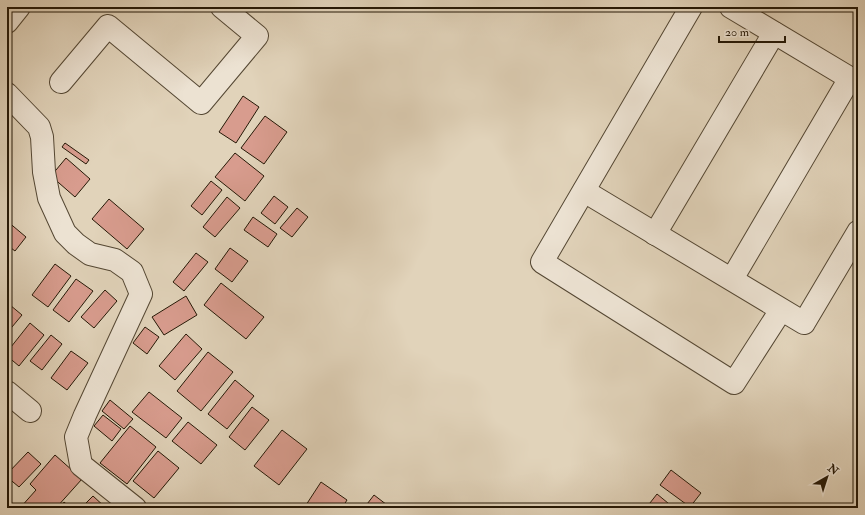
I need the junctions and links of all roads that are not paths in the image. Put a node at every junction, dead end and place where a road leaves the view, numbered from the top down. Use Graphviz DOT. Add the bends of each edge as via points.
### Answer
graph roads {
  1 [pos="19,7"];
  2 [pos="691,7"];
  3 [pos="731,7"];
  4 [pos="231,10"];
  5 [pos="7,22"];
  6 [pos="774,33"];
  7 [pos="854,81"];
  8 [pos="61,82"];
  9 [pos="7,94"];
  10 [pos="584,191"];
  11 [pos="858,232"];
  12 [pos="655,234"];
  13 [pos="732,279"];
  14 [pos="780,310"];
  15 [pos="7,392"];
  16 [pos="30,411"];
  17 [pos="135,508"];
  1 -- 5 [label="street"];
  2 -- 10 [label="street"];
  3 -- 6 [label="street"];
  4 -- 8 [label="street" via="257,36 201,103 108,26"];
  6 -- 7 [label="street"];
  6 -- 12 [label="street"];
  7 -- 13 [label="street"];
  9 -- 17 [label="street" via="39,126 49,198 65,232 90,254 115,260 132,272 141,294 76,437 80,465"];
  10 -- 12 [label="street"];
  10 -- 14 [label="street" via="542,262 734,383"];
  11 -- 14 [label="street" via="804,323"];
  12 -- 13 [label="street"];
  13 -- 14 [label="street"];
  15 -- 16 [label="street"];
}
